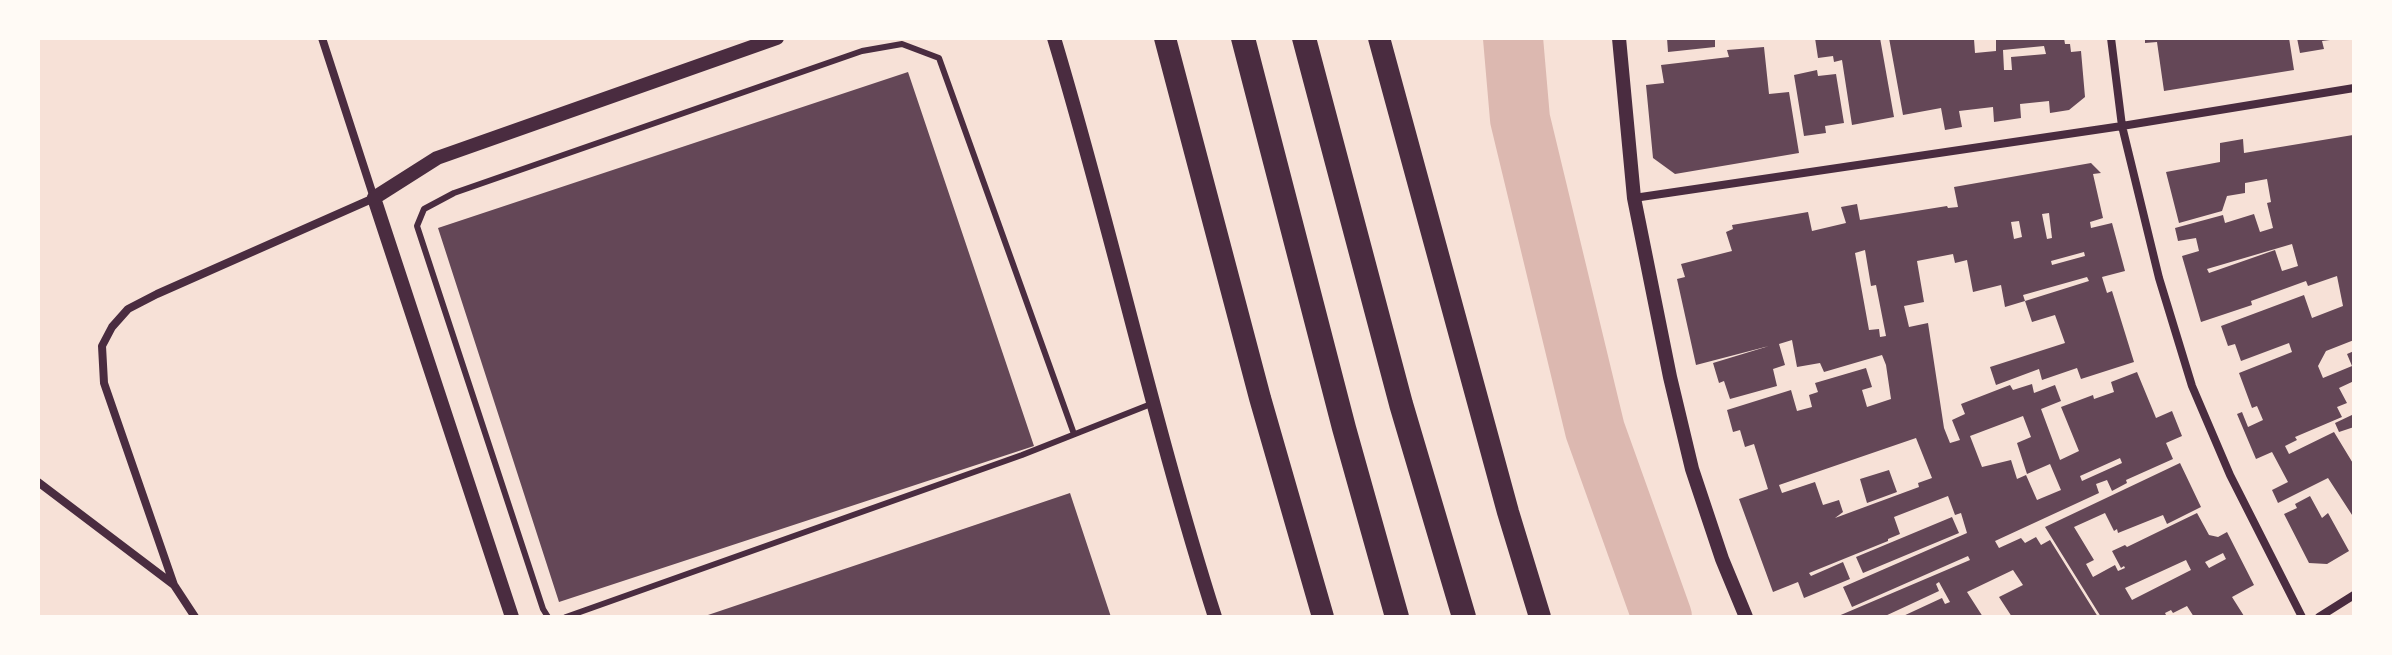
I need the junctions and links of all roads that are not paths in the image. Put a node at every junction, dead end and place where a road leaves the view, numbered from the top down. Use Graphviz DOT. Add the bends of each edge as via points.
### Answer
graph roads {
  1 [pos="322,38"];
  2 [pos="777,38"];
  3 [pos="1054,38"];
  4 [pos="1165,38"];
  5 [pos="1243,38"];
  6 [pos="1304,38"];
  7 [pos="1379,38"];
  8 [pos="1619,38"];
  9 [pos="2111,38"];
  10 [pos="2354,88"];
  11 [pos="2122,126"];
  12 [pos="374,198"];
  13 [pos="1634,198"];
  14 [pos="1151,404"];
  15 [pos="1074,434"];
  16 [pos="38,482"];
  17 [pos="174,585"];
  18 [pos="2354,595"];
  19 [pos="195,617"];
  20 [pos="512,617"];
  21 [pos="548,617"];
  22 [pos="566,617"];
  23 [pos="1215,617"];
  24 [pos="1323,617"];
  25 [pos="1397,617"];
  26 [pos="1464,617"];
  27 [pos="1540,617"];
  28 [pos="1746,617"];
  29 [pos="2302,617"];
  30 [pos="2319,617"];
  1 -- 12 [label="street"];
  2 -- 12 [label="street" via="437,158"];
  3 -- 14 [label="street"];
  4 -- 24 [label="highway"];
  5 -- 25 [label="highway"];
  6 -- 26 [label="highway"];
  7 -- 27 [label="highway"];
  8 -- 13 [label="street"];
  9 -- 11 [label="street"];
  10 -- 11 [label="street"];
  11 -- 13 [label="street"];
  11 -- 29 [label="street" via="2192,386"];
  12 -- 17 [label="street" via="128,309 102,346 104,383"];
  12 -- 20 [label="street"];
  13 -- 28 [label="street" via="1692,469"];
  14 -- 15 [label="lane"];
  14 -- 23 [label="street"];
  15 -- 21 [label="lane" via="939,58 902,44 818,66 454,193 424,209 417,226"];
  15 -- 22 [label="lane"];
  16 -- 17 [label="street"];
  17 -- 19 [label="street"];
  18 -- 30 [label="street"];
}
